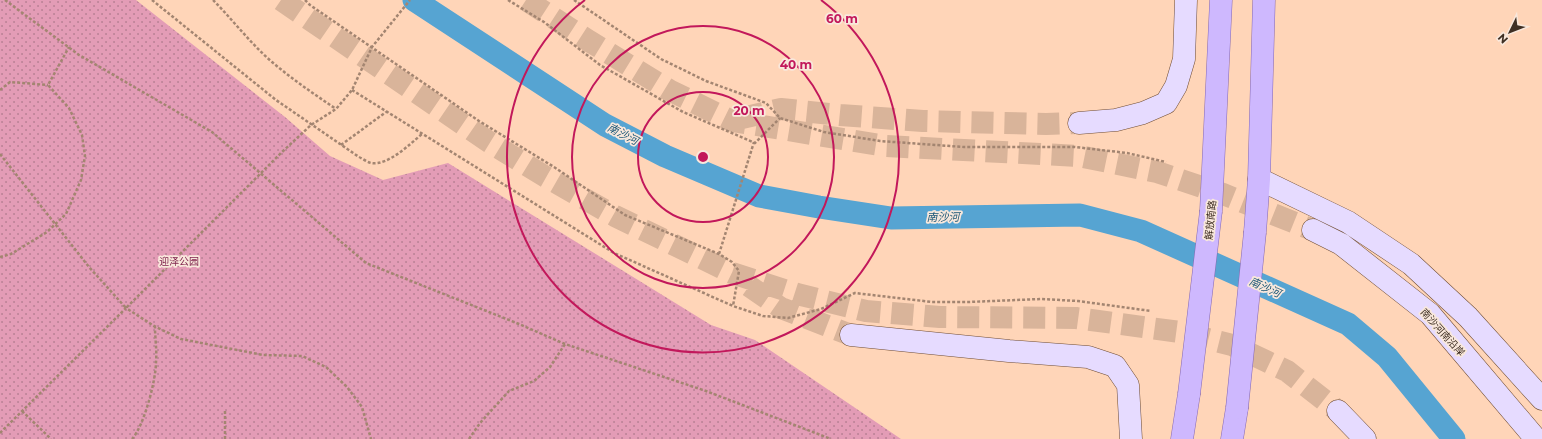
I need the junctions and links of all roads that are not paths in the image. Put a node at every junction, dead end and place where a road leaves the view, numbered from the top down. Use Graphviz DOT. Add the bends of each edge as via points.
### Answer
graph roads {
  1 [pos="1186,0"];
  2 [pos="1221,0"];
  3 [pos="1264,0"];
  4 [pos="1079,123"];
  5 [pos="1259,180"];
  6 [pos="1313,230"];
  7 [pos="850,335"];
  8 [pos="1542,399"];
  9 [pos="1338,411"];
  10 [pos="1131,439"];
  11 [pos="1182,439"];
  12 [pos="1232,439"];
  13 [pos="1365,439"];
  14 [pos="1536,439"];
  1 -- 4 [label="street" via="1184,59 1176,86 1166,103 1143,113 1116,120"];
  2 -- 11 [label="main road, 解放南路, bridge" via="1211,211"];
  3 -- 5 [label="main road"];
  5 -- 8 [label="street" via="1348,222 1411,264 1468,318"];
  5 -- 12 [label="main road, bridge"];
  6 -- 14 [label="street, 南沙河南沿岸" via="1341,244 1430,314"];
  7 -- 10 [label="street" via="1088,357 1115,366 1128,385"];
  9 -- 13 [label="street"];
}
